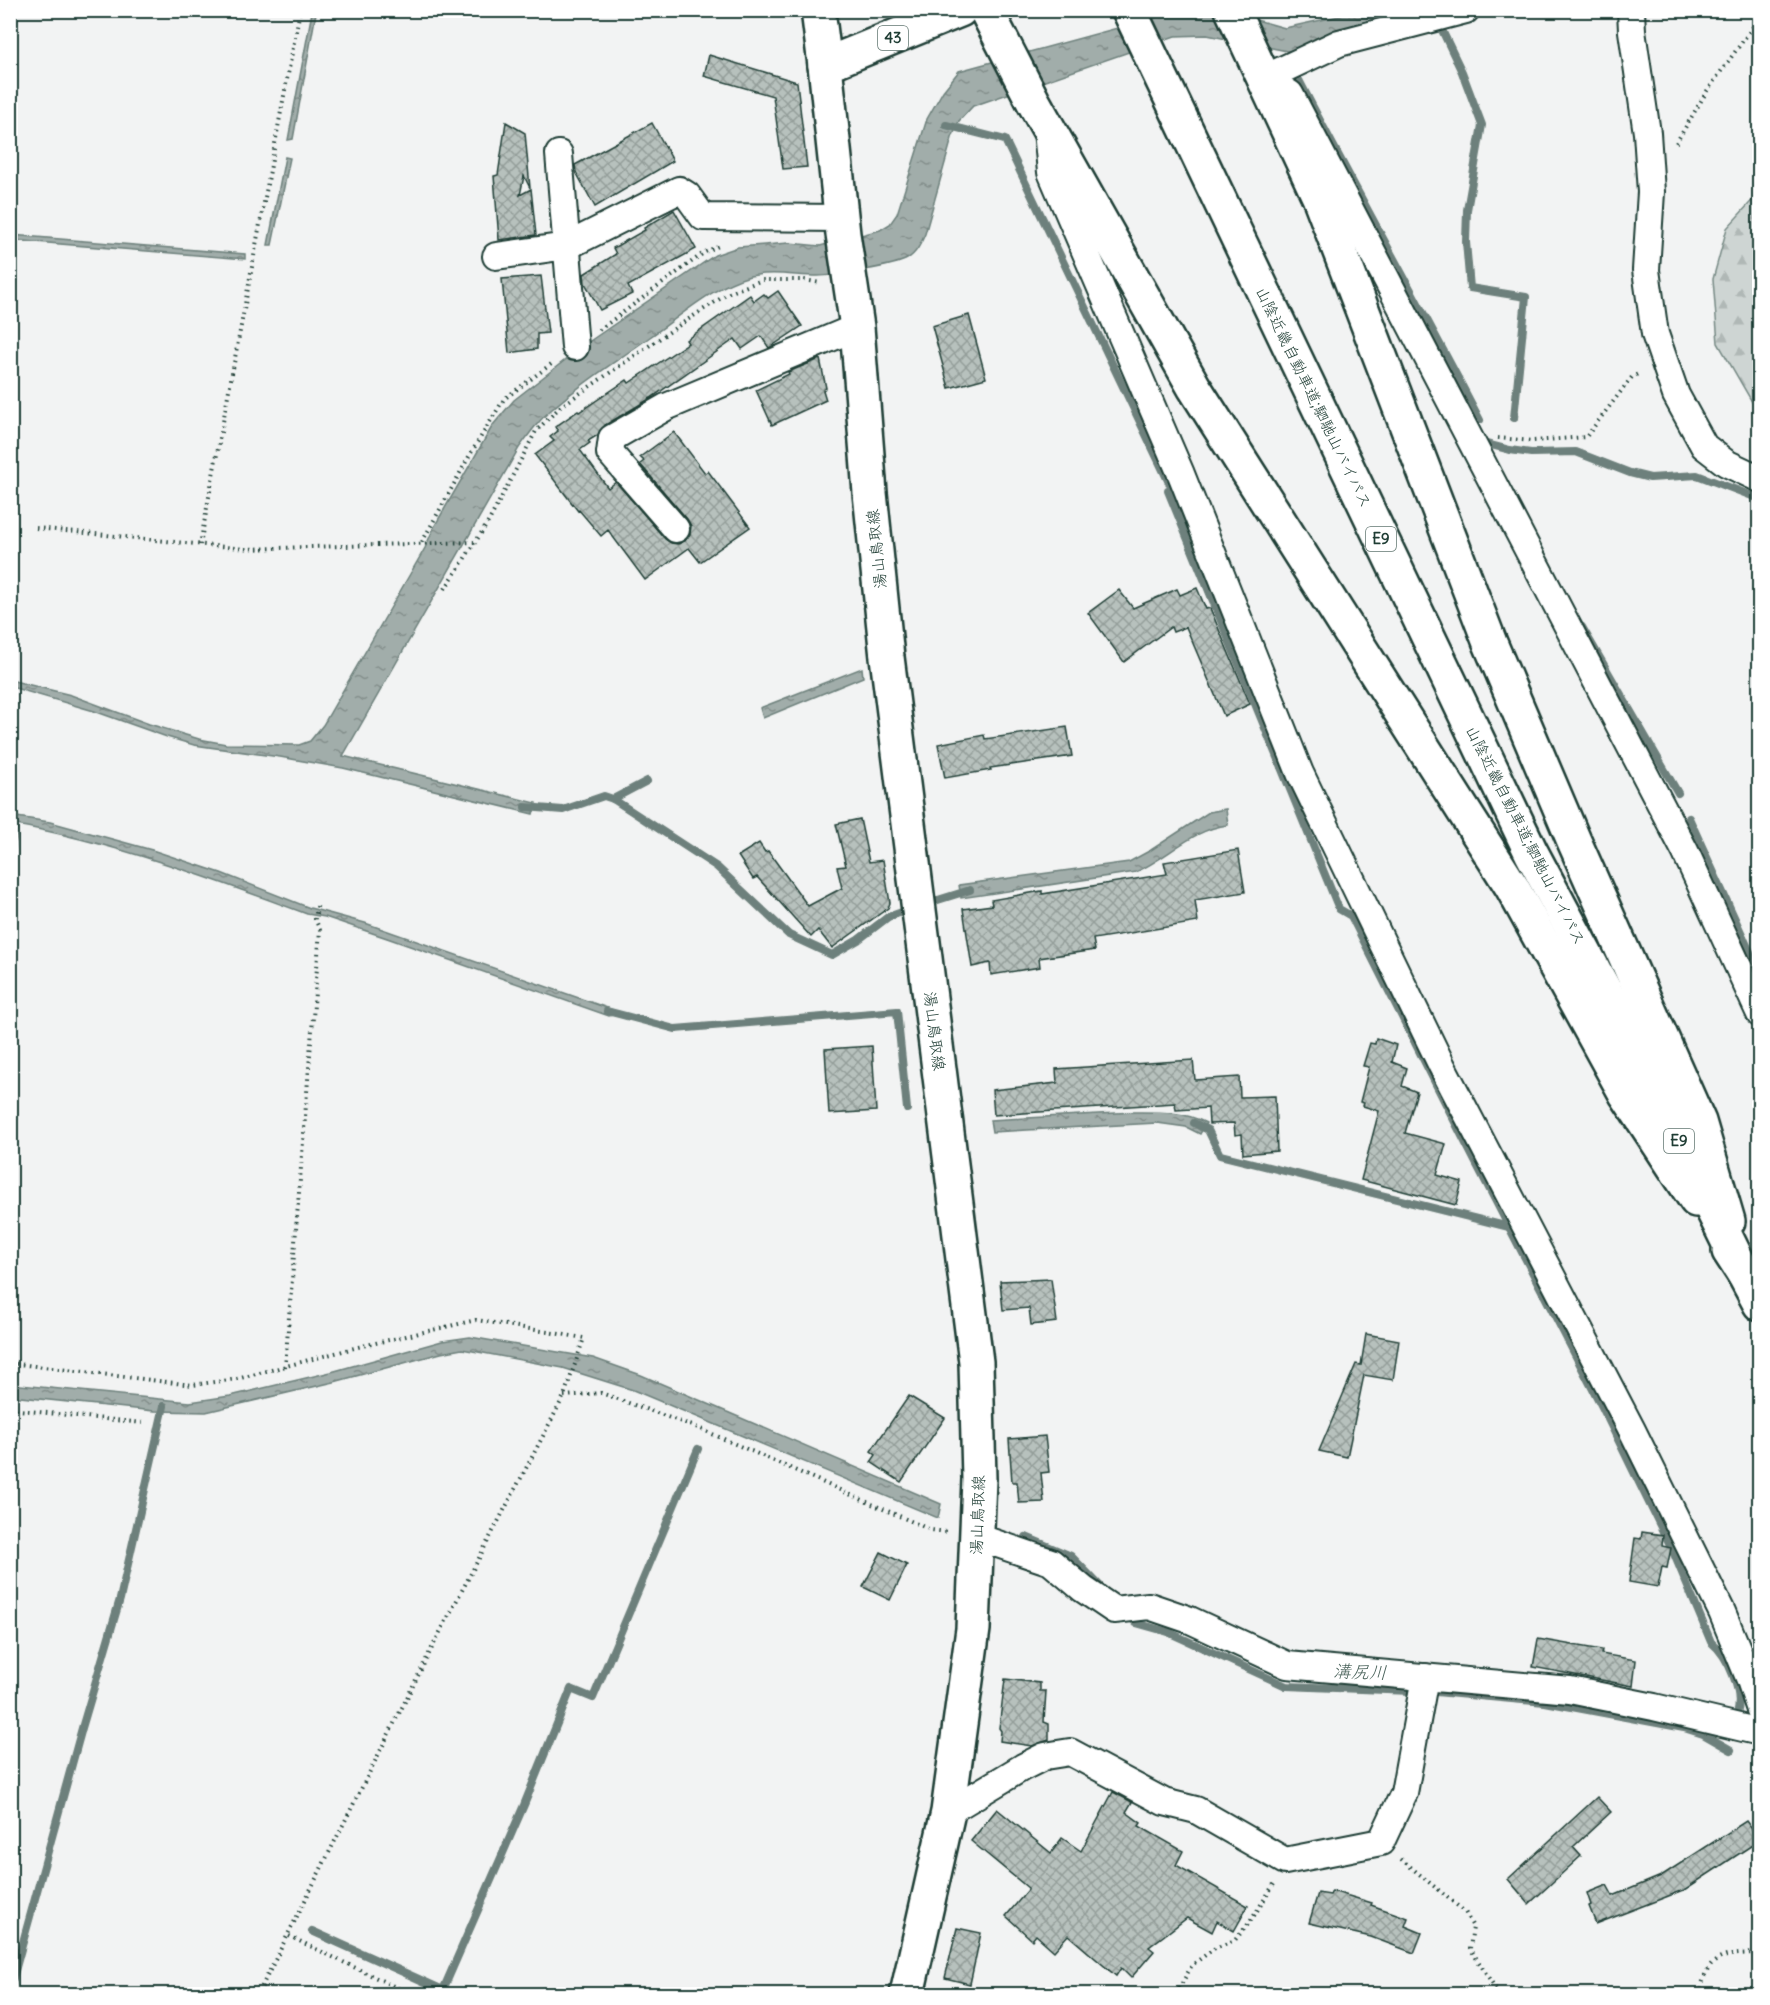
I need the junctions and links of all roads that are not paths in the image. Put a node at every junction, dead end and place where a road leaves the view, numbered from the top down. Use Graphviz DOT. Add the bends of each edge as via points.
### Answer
graph roads {
  1 [pos="818,10"];
  2 [pos="960,10"];
  3 [pos="986,10"];
  4 [pos="1129,10"];
  5 [pos="1152,10"];
  6 [pos="1232,10"];
  7 [pos="1466,10"];
  8 [pos="1631,10"];
  9 [pos="1166,64"];
  10 [pos="1258,64"];
  11 [pos="825,65"];
  12 [pos="1040,114"];
  13 [pos="559,154"];
  14 [pos="842,218"];
  15 [pos="567,246"];
  16 [pos="496,256"];
  17 [pos="857,327"];
  18 [pos="575,347"];
  19 [pos="1760,479"];
  20 [pos="676,529"];
  21 [pos="1760,1014"];
  22 [pos="1744,1274"];
  23 [pos="1760,1304"];
  24 [pos="977,1537"];
  25 [pos="1425,1677"];
  26 [pos="1760,1710"];
  27 [pos="1760,1732"];
  28 [pos="948,1812"];
  29 [pos="907,1995"];
  1 -- 11 [label="main road, 湯山鳥取線"];
  2 -- 11 [label="main road, 43"];
  3 -- 12 [label="main road"];
  4 -- 9 [label="main road, 山陰近畿自動車道;駟馳山バイパス / E9"];
  5 -- 9 [label="main road, 山陰近畿自動車道;駟馳山バイパス / E9"];
  6 -- 10 [label="main road"];
  7 -- 10 [label="street"];
  8 -- 19 [label="street" via="1647,133 1651,192 1646,270 1656,334 1676,395 1704,446 1726,463"];
  9 -- 22 [label="main road, 山陰近畿自動車道;駟馳山バイパス / E9" via="1531,852 1614,1008"];
  10 -- 21 [label="street" via="1290,94 1685,851"];
  10 -- 22 [label="main road" via="1319,197 1490,643 1699,1122"];
  11 -- 14 [label="main road, 湯山鳥取線"];
  12 -- 22 [label="main road" via="1194,387 1512,887 1626,1094"];
  12 -- 26 [label="street" via="1051,172 1181,474 1300,773 1442,1066 1722,1612"];
  13 -- 15 [label="street"];
  14 -- 15 [label="street" via="703,217 687,195 678,190"];
  14 -- 17 [label="main road, 湯山鳥取線"];
  15 -- 16 [label="street"];
  15 -- 18 [label="street"];
  17 -- 20 [label="street" via="666,407 612,438 610,453"];
  17 -- 24 [label="main road, 湯山鳥取線" via="887,657 976,1362"];
  22 -- 23 [label="main road"];
  24 -- 25 [label="street" via="1051,1562 1114,1610 1149,1606 1190,1620 1287,1665"];
  24 -- 28 [label="main road, 湯山鳥取線" via="973,1629"];
  25 -- 27 [label="street" via="1570,1690"];
  25 -- 28 [label="street" via="1404,1793 1381,1842 1285,1861 1196,1809 1164,1802 1070,1752 1030,1763"];
  28 -- 29 [label="main road, 湯山鳥取線"];
}
